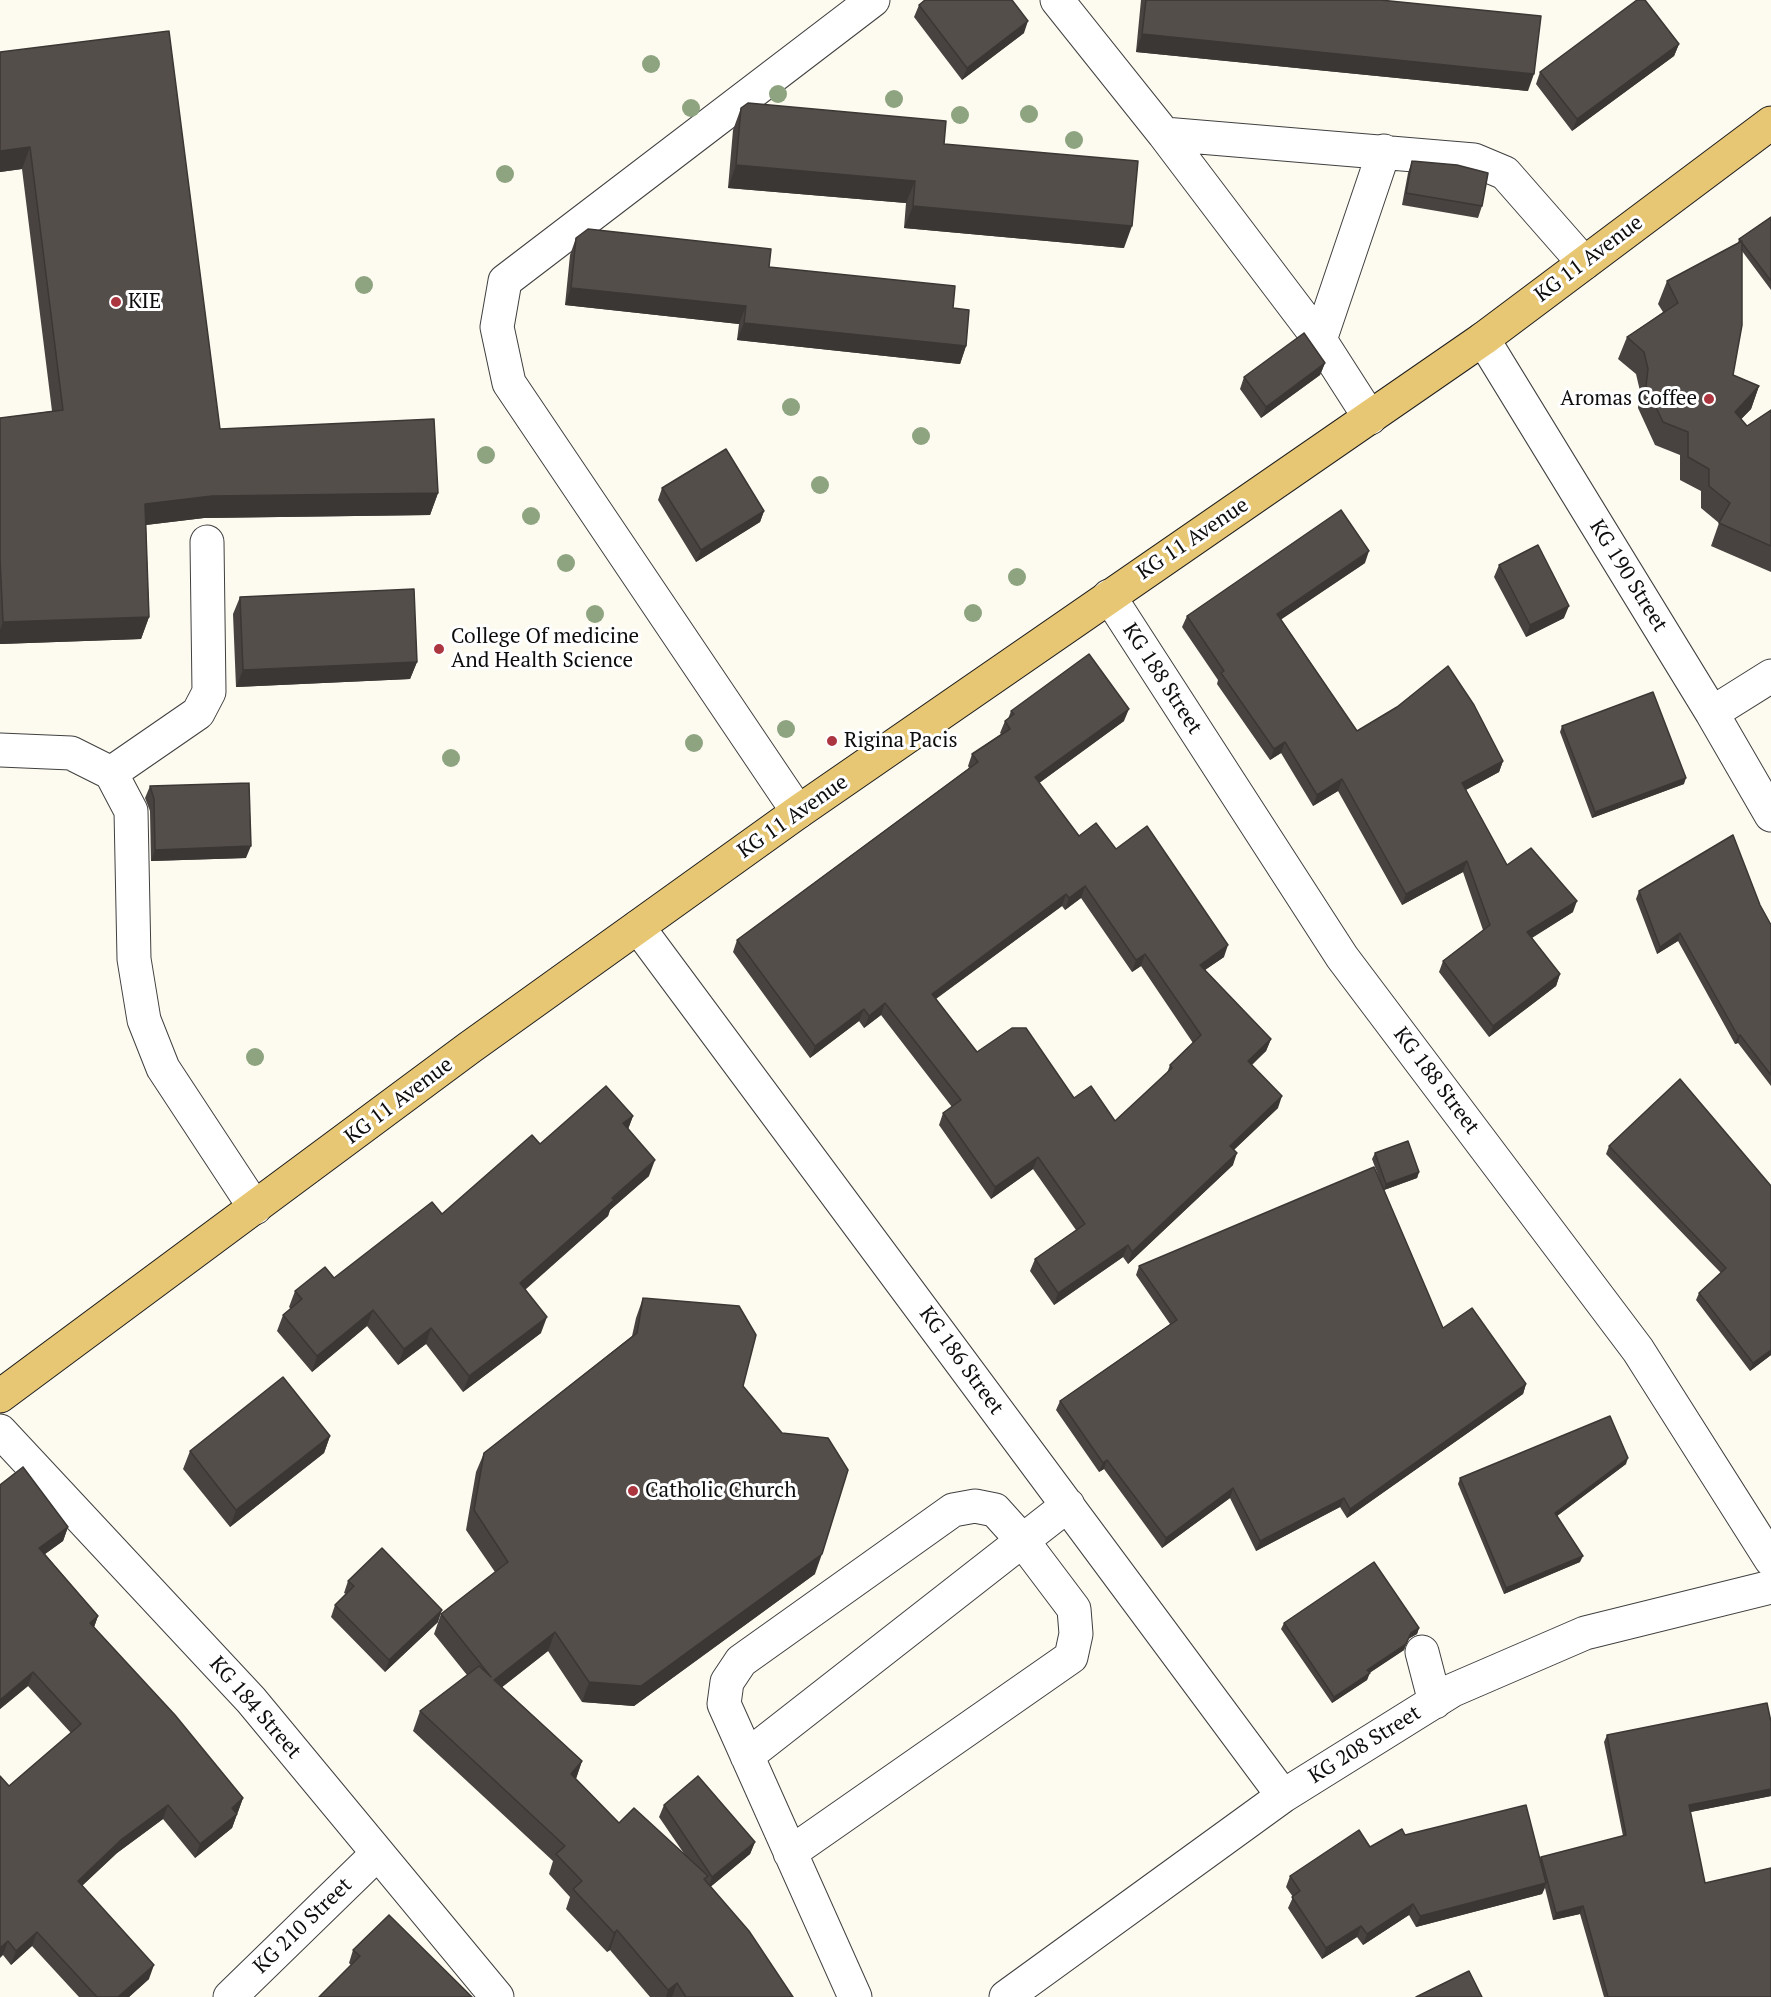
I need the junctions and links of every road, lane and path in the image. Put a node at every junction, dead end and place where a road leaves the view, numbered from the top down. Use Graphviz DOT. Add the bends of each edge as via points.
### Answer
graph roads {
  1 [pos="873,0"];
  2 [pos="1057,0"];
  3 [pos="1771,123"];
  4 [pos="1164,134"];
  5 [pos="1384,151"];
  6 [pos="1584,263"];
  7 [pos="1483,339"];
  8 [pos="1320,340"];
  9 [pos="1370,418"];
  10 [pos="207,542"];
  11 [pos="1109,596"];
  12 [pos="1771,676"];
  13 [pos="1712,713"];
  14 [pos="0,750"];
  15 [pos="111,773"];
  16 [pos="798,812"];
  17 [pos="1771,815"];
  18 [pos="638,927"];
  19 [pos="255,1208"];
  20 [pos="0,1396"];
  21 [pos="0,1431"];
  22 [pos="1068,1505"];
  23 [pos="1022,1540"];
  24 [pos="1771,1560"];
  25 [pos="1771,1587"];
  26 [pos="1422,1652"];
  27 [pos="1435,1702"];
  28 [pos="747,1756"];
  29 [pos="1283,1796"];
  30 [pos="790,1853"];
  31 [pos="377,1854"];
  32 [pos="230,1997"];
  33 [pos="497,1997"];
  34 [pos="855,1997"];
  35 [pos="1006,1997"];
  1 -- 16 [label="street" via="505,281 497,327 509,383"];
  2 -- 4 [label="street"];
  3 -- 6 [label="main road, KG 11 Avenue"];
  4 -- 5 [label="street"];
  4 -- 8 [label="street"];
  5 -- 6 [label="street" via="1474,160 1505,173"];
  5 -- 8 [label="street"];
  6 -- 7 [label="main road, KG 11 Avenue"];
  7 -- 9 [label="main road, KG 11 Avenue"];
  7 -- 13 [label="street, KG 190 Street"];
  8 -- 9 [label="street"];
  9 -- 11 [label="main road, KG 11 Avenue"];
  10 -- 15 [label="street" via="209,692 198,713"];
  11 -- 16 [label="main road, KG 11 Avenue"];
  11 -- 24 [label="street, KG 188 Street" via="1342,957 1638,1350"];
  12 -- 13 [label="street"];
  13 -- 17 [label="street, KG 190 Street"];
  14 -- 15 [label="street" via="71,753"];
  15 -- 19 [label="street" via="131,811 134,958 144,1020 163,1068"];
  16 -- 18 [label="main road, KG 11 Avenue"];
  18 -- 19 [label="main road, KG 11 Avenue"];
  18 -- 22 [label="street, KG 186 Street"];
  19 -- 20 [label="main road, KG 11 Avenue"];
  21 -- 31 [label="street, KG 184 Street" via="251,1700"];
  22 -- 23 [label="street"];
  22 -- 29 [label="street, KG 186 Street"];
  23 -- 28 [label="street"];
  23 -- 28 [label="street" via="995,1510 975,1506 953,1510 741,1661 727,1682 724,1704"];
  23 -- 30 [label="street" via="1074,1609 1076,1634 1071,1657"];
  25 -- 27 [label="street, KG 208 Street" via="1585,1633"];
  26 -- 27 [label="street"];
  27 -- 29 [label="street, KG 208 Street"];
  28 -- 30 [label="street"];
  29 -- 35 [label="street, KG 208 Street"];
  30 -- 34 [label="street"];
  31 -- 32 [label="street, KG 210 Street"];
  31 -- 33 [label="street, KG 184 Street"];
}
